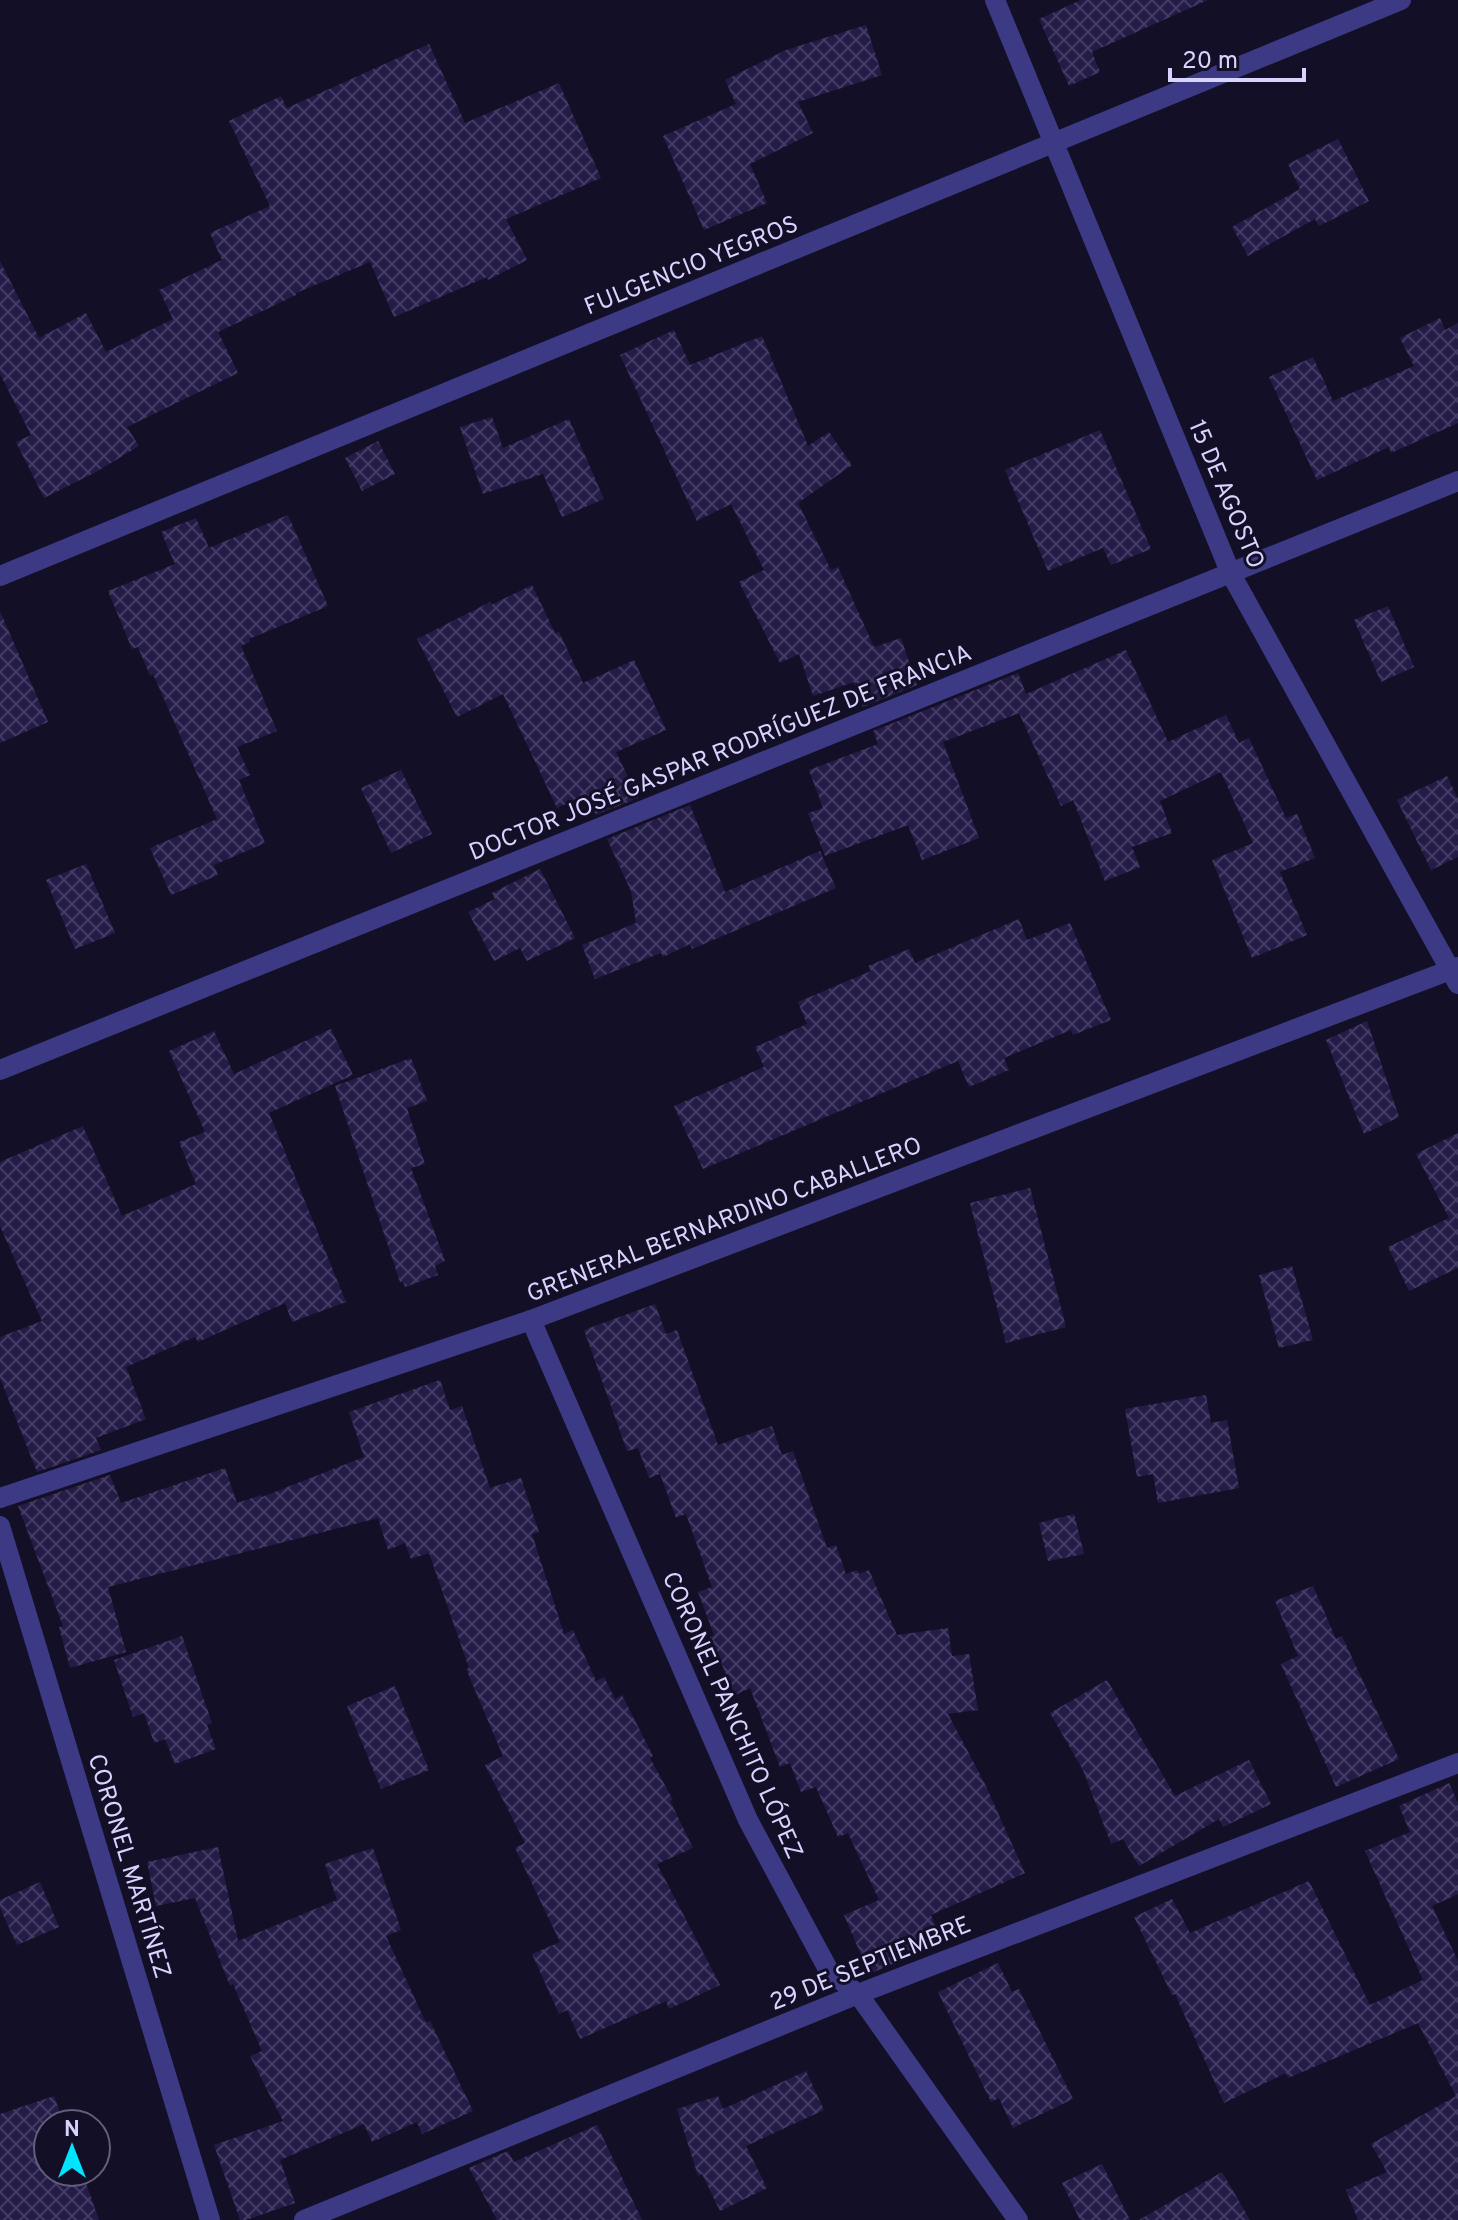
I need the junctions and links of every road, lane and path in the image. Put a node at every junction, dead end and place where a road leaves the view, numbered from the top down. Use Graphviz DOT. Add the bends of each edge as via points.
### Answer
graph roads {
  1 [pos="995,0"];
  2 [pos="1401,0"];
  3 [pos="1055,143"];
  4 [pos="1458,481"];
  5 [pos="1231,574"];
  6 [pos="0,576"];
  7 [pos="1455,974"];
  8 [pos="0,1070"];
  9 [pos="531,1320"];
  10 [pos="0,1498"];
  11 [pos="0,1526"];
  12 [pos="1458,1763"];
  13 [pos="858,1994"];
  14 [pos="210,2220"];
  15 [pos="304,2220"];
  16 [pos="1018,2220"];
  1 -- 3 [label="street, 15 DE AGOSTO"];
  2 -- 3 [label="street, FULGENCIO YEGROS"];
  3 -- 5 [label="street, 15 DE AGOSTO"];
  3 -- 6 [label="street, FULGENCIO YEGROS"];
  4 -- 5 [label="street, DOCTOR JOSÉ GASPAR RODRÍGUEZ DE FRANCIA"];
  5 -- 7 [label="street, 15 DE AGOSTO"];
  5 -- 8 [label="street, DOCTOR JOSÉ GASPAR RODRÍGUEZ DE FRANCIA"];
  7 -- 9 [label="street, GRENERAL BERNARDINO CABALLERO"];
  9 -- 10 [label="street, GRENERAL BERNARDINO CABALLERO"];
  9 -- 13 [label="street, CORONEL PANCHITO LÓPEZ" via="748,1820 829,1971"];
  11 -- 14 [label="street, CORONEL MARTÍNEZ"];
  12 -- 13 [label="street, 29 DE SEPTIEMBRE"];
  13 -- 15 [label="street, 29 DE SEPTIEMBRE"];
  13 -- 16 [label="street, CORONEL PANCHITO LÓPEZ"];
}
